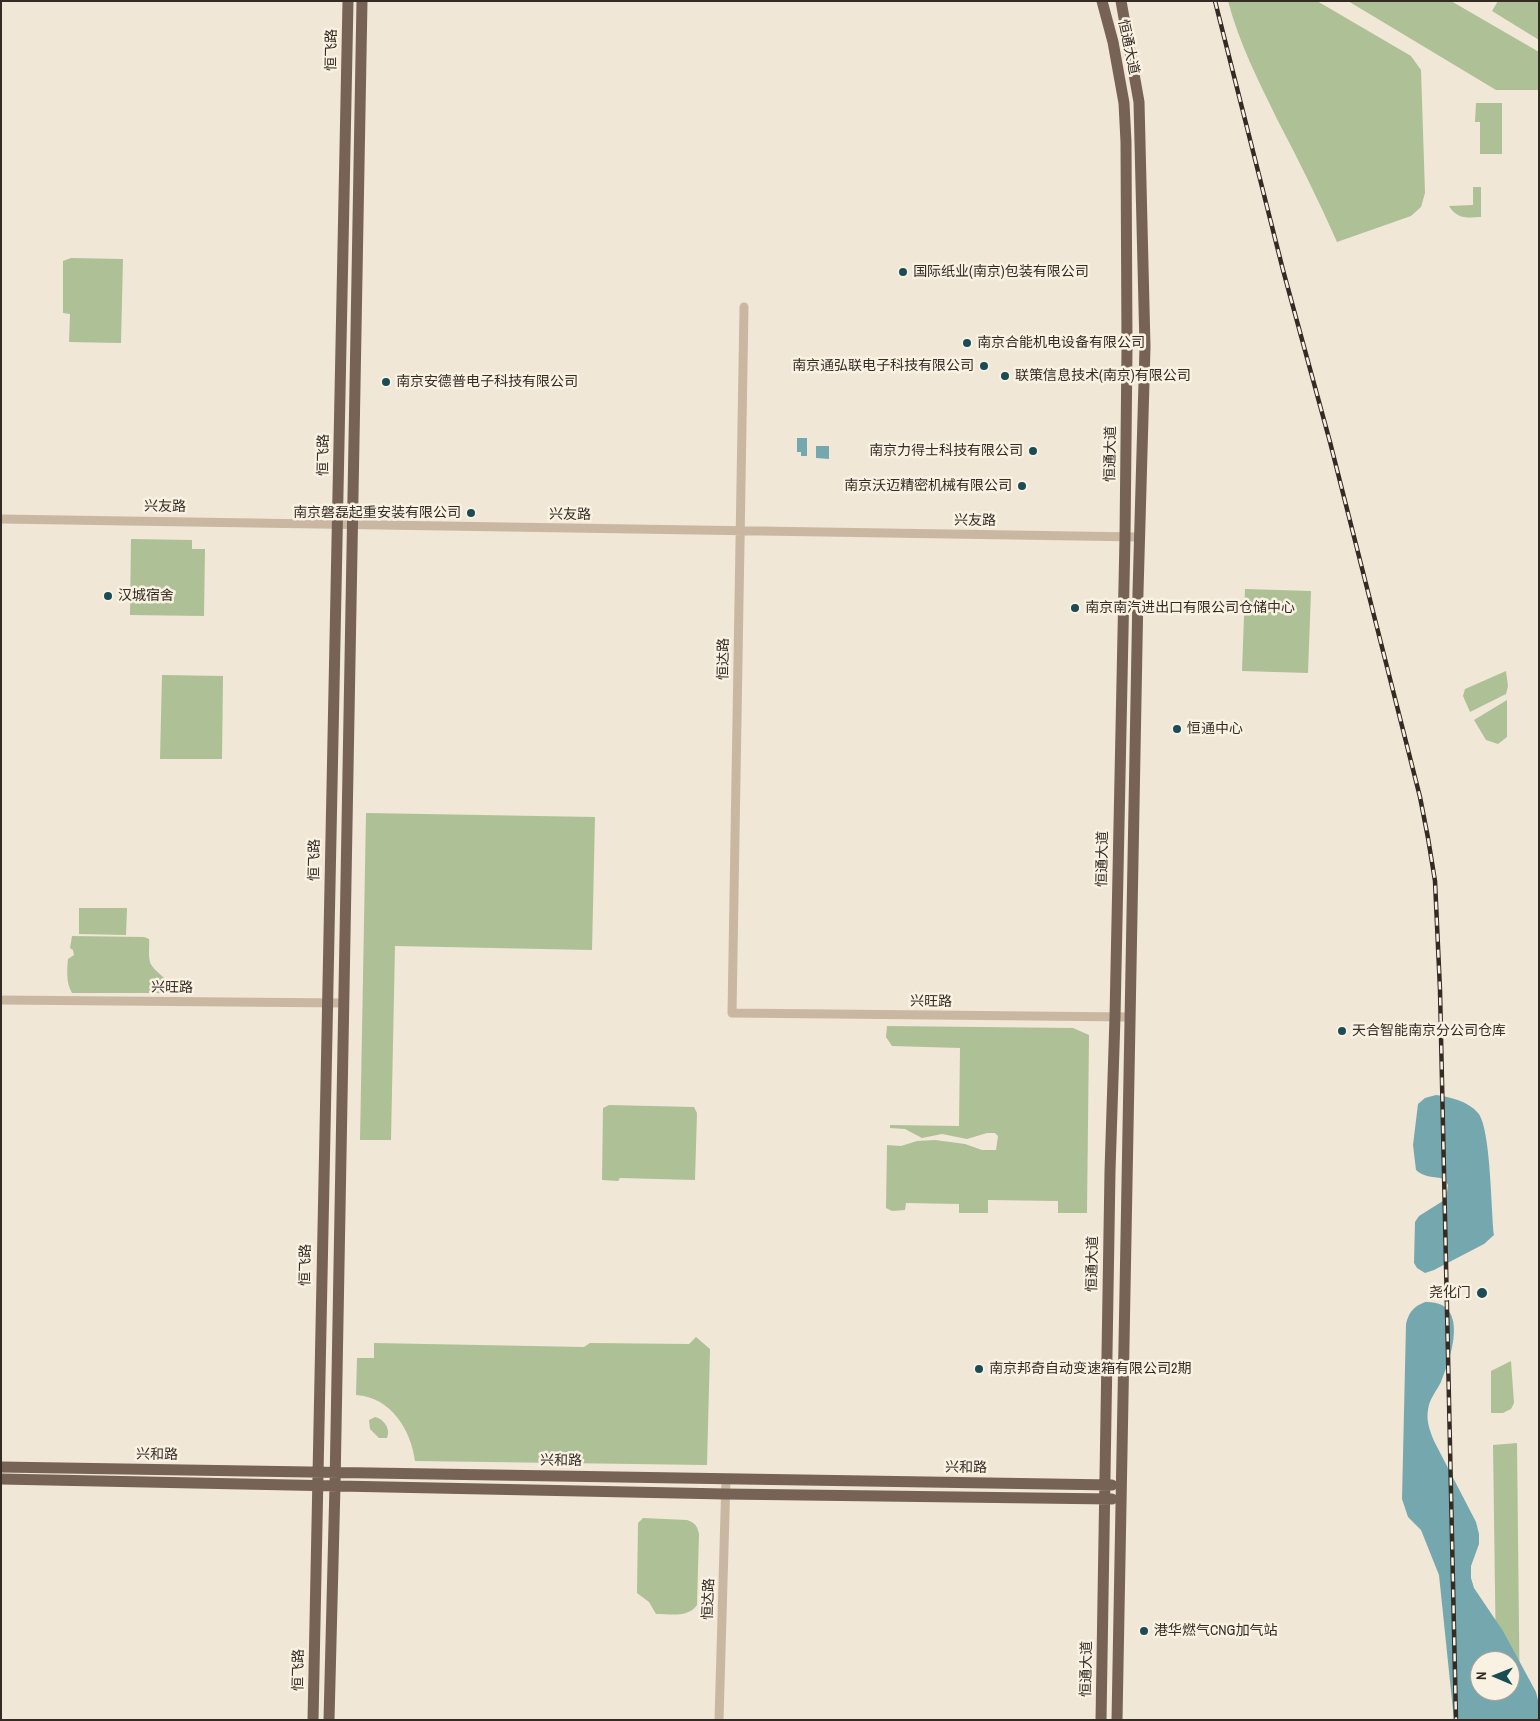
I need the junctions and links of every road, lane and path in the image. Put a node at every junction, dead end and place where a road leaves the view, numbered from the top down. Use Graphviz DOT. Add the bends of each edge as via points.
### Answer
graph roads {
  1 [pos="348,1"];
  2 [pos="362,1"];
  3 [pos="1102,1"];
  4 [pos="1120,1"];
  5 [pos="744,307"];
  6 [pos="1,519"];
  7 [pos="337,523"];
  8 [pos="353,524"];
  9 [pos="740,532"];
  10 [pos="1125,537"];
  11 [pos="1139,537"];
  12 [pos="1,1000"];
  13 [pos="327,1003"];
  14 [pos="343,1003"];
  15 [pos="732,1012"];
  16 [pos="1115,1017"];
  17 [pos="1130,1017"];
  18 [pos="1,1467"];
  19 [pos="317,1472"];
  20 [pos="335,1473"];
  21 [pos="1,1479"];
  22 [pos="726,1479"];
  23 [pos="317,1485"];
  24 [pos="335,1485"];
  25 [pos="1104,1485"];
  26 [pos="1121,1485"];
  27 [pos="725,1494"];
  28 [pos="1104,1499"];
  29 [pos="1121,1499"];
  30 [pos="313,1720"];
  31 [pos="329,1720"];
  32 [pos="719,1720"];
  33 [pos="1101,1720"];
  34 [pos="1117,1720"];
  1 -- 7 [label="main road, 恒飞路"];
  2 -- 8 [label="main road"];
  3 -- 10 [label="main road, 恒通大道" via="1119,73 1126,142"];
  4 -- 11 [label="main road, 恒通大道" via="1139,102 1141,142 1144,346"];
  5 -- 9 [label="street, 恒达路"];
  6 -- 7 [label="street, 兴友路"];
  7 -- 8 [label="street, 兴友路"];
  7 -- 13 [label="main road, 恒飞路"];
  8 -- 9 [label="street, 兴友路"];
  8 -- 14 [label="main road"];
  9 -- 10 [label="street, 兴友路"];
  9 -- 15 [label="street, 恒达路"];
  10 -- 11 [label="street, 兴友路"];
  10 -- 16 [label="main road, 恒通大道"];
  11 -- 17 [label="main road, 恒通大道"];
  12 -- 13 [label="street, 兴旺路"];
  13 -- 14 [label="street, 兴旺路"];
  13 -- 19 [label="main road, 恒飞路"];
  14 -- 20 [label="main road"];
  15 -- 16 [label="street, 兴旺路"];
  16 -- 17 [label="street, 兴旺路"];
  16 -- 25 [label="main road, 恒通大道"];
  17 -- 26 [label="main road, 恒通大道"];
  18 -- 19 [label="main road, 兴和路"];
  19 -- 20 [label="main road, 兴和路"];
  19 -- 23 [label="main road, 恒飞路"];
  20 -- 22 [label="main road, 兴和路"];
  20 -- 24 [label="main road"];
  21 -- 23 [label="main road, 兴和路"];
  22 -- 25 [label="main road, 兴和路"];
  22 -- 27 [label="street, 恒达路"];
  23 -- 24 [label="main road, 兴和路"];
  23 -- 30 [label="main road, 恒飞路"];
  24 -- 27 [label="main road, 兴和路"];
  24 -- 31 [label="main road"];
  25 -- 26 [label="main road, 兴和路"];
  25 -- 28 [label="main road, 恒通大道"];
  26 -- 29 [label="main road, 恒通大道"];
  27 -- 28 [label="main road, 兴和路"];
  27 -- 32 [label="street, 恒达路"];
  28 -- 29 [label="main road, 兴和路"];
  28 -- 33 [label="main road, 恒通大道"];
  29 -- 34 [label="main road, 恒通大道"];
}
